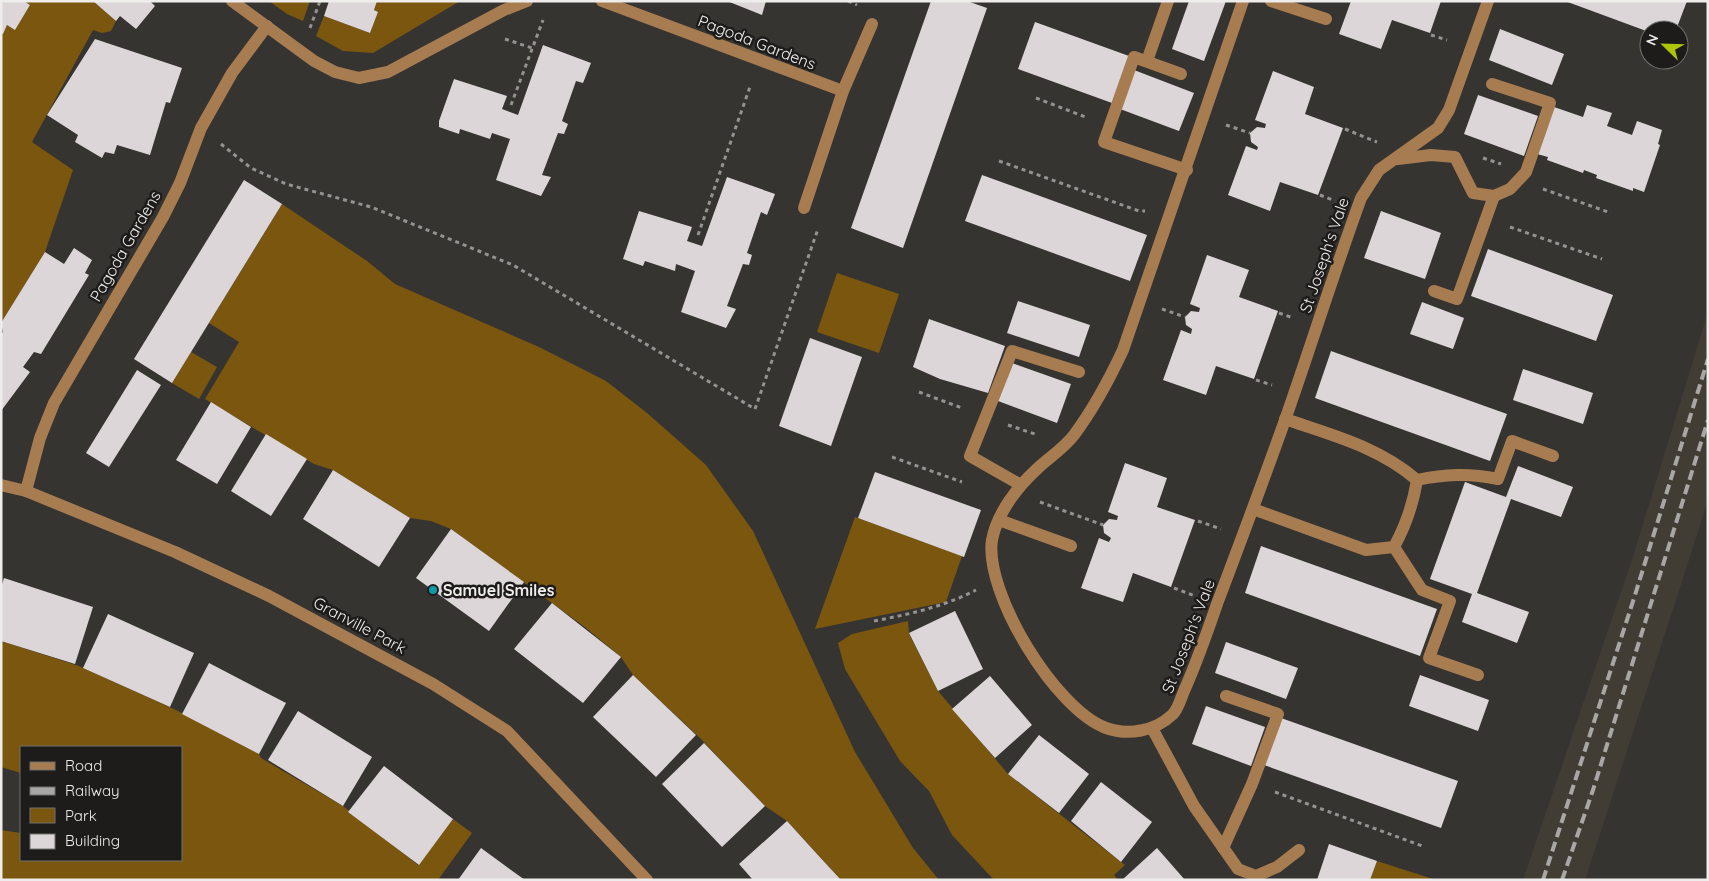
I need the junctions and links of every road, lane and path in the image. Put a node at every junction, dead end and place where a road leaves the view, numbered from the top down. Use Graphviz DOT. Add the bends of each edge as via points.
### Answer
graph roads {
  1 [pos="232,1"];
  2 [pos="320,1"];
  3 [pos="527,1"];
  4 [pos="602,1"];
  5 [pos="848,1"];
  6 [pos="1168,1"];
  7 [pos="1243,1"];
  8 [pos="1272,1"];
  9 [pos="1488,1"];
  10 [pos="859,6"];
  11 [pos="545,16"];
  12 [pos="1326,20"];
  13 [pos="872,24"];
  14 [pos="268,26"];
  15 [pos="496,35"];
  16 [pos="307,36"];
  17 [pos="532,48"];
  18 [pos="1147,61"];
  19 [pos="1181,74"];
  20 [pos="752,83"];
  21 [pos="1492,84"];
  22 [pos="843,91"];
  23 [pos="1036,98"];
  24 [pos="511,105"];
  25 [pos="1109,126"];
  26 [pos="201,128"];
  27 [pos="1455,157"];
  28 [pos="1398,159"];
  29 [pos="999,161"];
  30 [pos="1187,170"];
  31 [pos="1522,176"];
  32 [pos="1494,196"];
  33 [pos="804,208"];
  34 [pos="1173,210"];
  35 [pos="1611,213"];
  36 [pos="1486,218"];
  37 [pos="819,224"];
  38 [pos="698,235"];
  39 [pos="1602,259"];
  40 [pos="1434,292"];
  41 [pos="1079,372"];
  42 [pos="918,392"];
  43 [pos="984,416"];
  44 [pos="1285,419"];
  45 [pos="1065,444"];
  46 [pos="1553,456"];
  47 [pos="892,457"];
  48 [pos="1416,480"];
  49 [pos="964,483"];
  50 [pos="1,485"];
  51 [pos="1018,489"];
  52 [pos="26,491"];
  53 [pos="1253,510"];
  54 [pos="999,520"];
  55 [pos="1103,525"];
  56 [pos="1071,546"];
  57 [pos="1394,548"];
  58 [pos="996,579"];
  59 [pos="874,622"];
  60 [pos="1478,675"];
  61 [pos="1226,696"];
  62 [pos="1152,728"];
  63 [pos="1252,784"];
  64 [pos="1425,847"];
  65 [pos="1223,848"];
  66 [pos="1299,850"];
  67 [pos="648,880"];
  1 -- 14 [label="street"];
  2 -- 16 [label="path"];
  3 -- 14 [label="street" via="388,72 359,78 314,62"];
  4 -- 22 [label="street, Pagoda Gardens"];
  5 -- 10 [label="path"];
  6 -- 18 [label="street"];
  7 -- 30 [label="street, St Joseph's Vale"];
  8 -- 12 [label="street"];
  9 -- 28 [label="street, St Joseph's Vale" via="1449,110 1438,128"];
  11 -- 17 [label="path"];
  13 -- 22 [label="street"];
  14 -- 26 [label="street, Pagoda Gardens" via="232,73"];
  15 -- 17 [label="path"];
  17 -- 24 [label="path"];
  18 -- 19 [label="street"];
  18 -- 25 [label="street" via="1134,57"];
  20 -- 38 [label="path"];
  21 -- 31 [label="street" via="1550,103"];
  22 -- 33 [label="street"];
  23 -- 25 [label="path"];
  25 -- 30 [label="street" via="1104,142"];
  26 -- 37 [label="path" via="251,168 286,184 371,206 513,266 755,409"];
  26 -- 52 [label="street, Pagoda Gardens" via="163,217 54,403 40,438"];
  27 -- 28 [label="street" via="1431,155"];
  27 -- 31 [label="path" via="1462,151"];
  27 -- 32 [label="street" via="1473,193"];
  28 -- 44 [label="street, St Joseph's Vale" via="1380,170 1360,198"];
  29 -- 34 [label="path" via="1139,211"];
  30 -- 34 [label="street, St Joseph's Vale"];
  31 -- 32 [label="street" via="1510,189"];
  31 -- 35 [label="path"];
  32 -- 36 [label="street"];
  34 -- 45 [label="street, St Joseph's Vale" via="1123,350 1099,398"];
  36 -- 39 [label="path"];
  36 -- 40 [label="street" via="1457,300"];
  41 -- 43 [label="street" via="1012,351"];
  42 -- 43 [label="path"];
  43 -- 45 [label="path"];
  43 -- 51 [label="street" via="970,456"];
  44 -- 48 [label="street" via="1364,446 1398,463"];
  44 -- 53 [label="street, St Joseph's Vale"];
  45 -- 51 [label="street, St Joseph's Vale"];
  46 -- 48 [label="street" via="1512,441 1498,479 1473,473 1444,474"];
  47 -- 49 [label="path"];
  48 -- 57 [label="street" via="1413,504"];
  50 -- 52 [label="street, Granville Park"];
  51 -- 54 [label="street, St Joseph's Vale"];
  51 -- 55 [label="path"];
  52 -- 67 [label="street, Granville Park" via="175,552 252,588 433,684 507,731"];
  53 -- 57 [label="street" via="1366,550"];
  53 -- 62 [label="street, St Joseph's Vale" via="1174,714"];
  54 -- 56 [label="street"];
  54 -- 58 [label="street, St Joseph's Vale" via="992,540 992,565"];
  57 -- 60 [label="street" via="1422,590 1450,601 1429,658"];
  58 -- 59 [label="path" via="954,601"];
  58 -- 62 [label="street, St Joseph's Vale" via="1002,600 1019,632 1041,668 1070,702 1087,718 1106,728 1128,732"];
  61 -- 63 [label="street" via="1278,714"];
  62 -- 65 [label="street" via="1194,806"];
  63 -- 64 [label="path"];
  63 -- 65 [label="street"];
  65 -- 66 [label="street" via="1238,870 1256,876 1277,867"];
}
